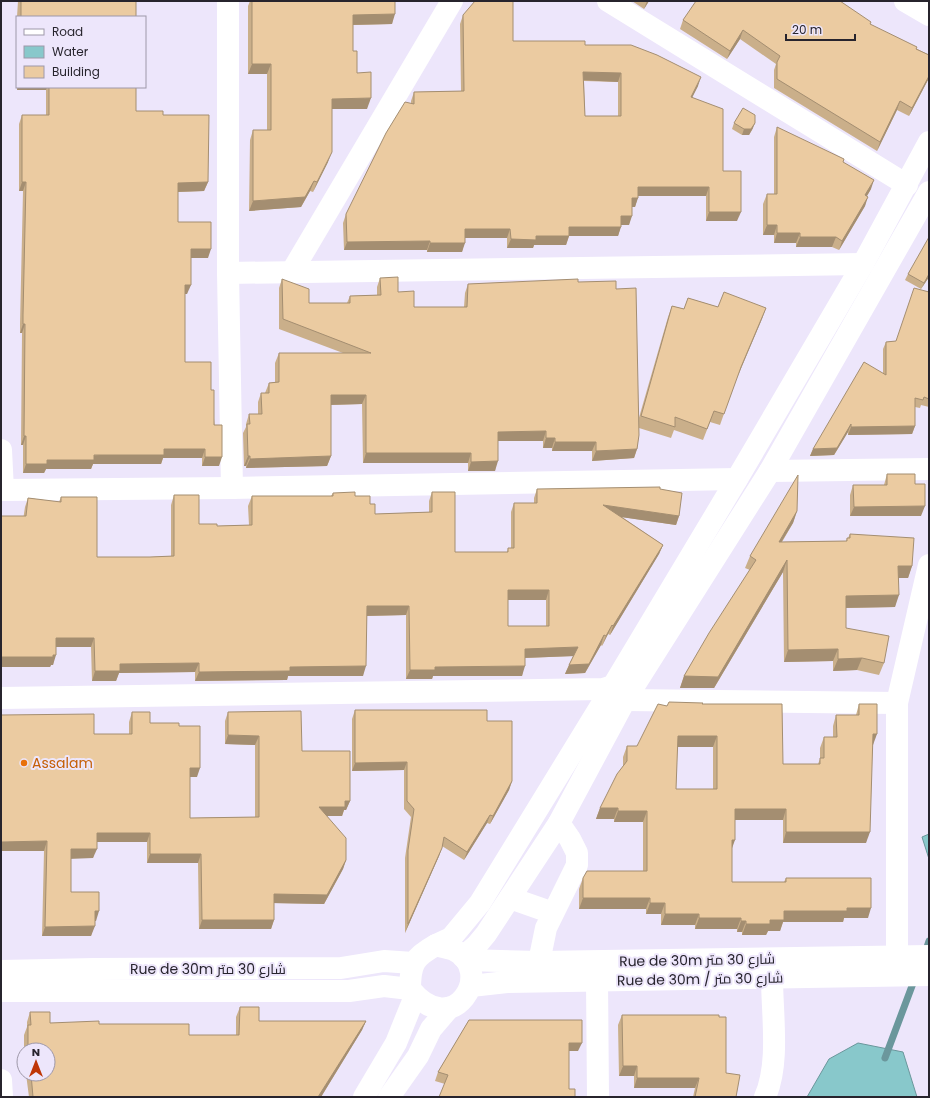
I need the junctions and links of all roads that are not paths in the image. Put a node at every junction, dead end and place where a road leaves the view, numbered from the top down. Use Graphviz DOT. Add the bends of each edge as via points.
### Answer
graph roads {
  1 [pos="228,1"];
  2 [pos="452,1"];
  3 [pos="608,1"];
  4 [pos="905,1"];
  5 [pos="929,15"];
  6 [pos="929,142"];
  7 [pos="907,185"];
  8 [pos="929,192"];
  9 [pos="863,264"];
  10 [pos="228,273"];
  11 [pos="291,273"];
  12 [pos="1,450"];
  13 [pos="929,469"];
  14 [pos="770,471"];
  15 [pos="737,479"];
  16 [pos="232,488"];
  17 [pos="2,490"];
  18 [pos="929,565"];
  19 [pos="619,693"];
  20 [pos="1,698"];
  21 [pos="897,703"];
  22 [pos="559,823"];
  23 [pos="510,898"];
  24 [pos="553,913"];
  25 [pos="436,945"];
  26 [pos="464,958"];
  27 [pos="539,962"];
  28 [pos="413,963"];
  29 [pos="916,964"];
  30 [pos="1,971"];
  31 [pos="772,977"];
  32 [pos="597,980"];
  33 [pos="471,986"];
  34 [pos="1,991"];
  35 [pos="412,993"];
  36 [pos="449,1008"];
  37 [pos="1,1080"];
  38 [pos="2,1097"];
  39 [pos="364,1097"];
  40 [pos="389,1097"];
  41 [pos="598,1097"];
  42 [pos="765,1097"];
  1 -- 10 [label="street"];
  2 -- 11 [label="street"];
  3 -- 7 [label="street"];
  4 -- 5 [label="street"];
  6 -- 7 [label="street"];
  7 -- 9 [label="street"];
  8 -- 14 [label="street"];
  9 -- 11 [label="street"];
  9 -- 15 [label="street"];
  10 -- 11 [label="street"];
  10 -- 16 [label="street"];
  12 -- 17 [label="street"];
  13 -- 14 [label="street"];
  14 -- 19 [label="street"];
  15 -- 16 [label="street"];
  15 -- 19 [label="street"];
  16 -- 17 [label="street"];
  18 -- 21 [label="street"];
  19 -- 20 [label="street" via="595,689"];
  19 -- 21 [label="street"];
  19 -- 22 [label="street"];
  19 -- 25 [label="street" via="480,903 451,938"];
  21 -- 29 [label="street"];
  22 -- 23 [label="street"];
  22 -- 24 [label="street" via="576,853 577,865"];
  23 -- 24 [label="street"];
  23 -- 26 [label="street" via="486,934"];
  24 -- 27 [label="street" via="546,928"];
  25 -- 26 [label="street" via="455,950"];
  25 -- 28 [label="street"];
  26 -- 27 [label="street, Rue de 30m شارع 30 متر"];
  26 -- 33 [label="street" via="470,968"];
  27 -- 29 [label="street, Rue de 30m شارع 30 متر"];
  28 -- 30 [label="street, Rue de 30m شارع 30 متر" via="384,961 341,968"];
  28 -- 35 [label="street" via="410,974"];
  29 -- 31 [label="street, Rue de 30m / شارع 30 متر"];
  31 -- 32 [label="street, Rue de 30m / شارع 30 متر"];
  31 -- 42 [label="street" via="772,1081"];
  32 -- 33 [label="street, Rue de 30m / شارع 30 متر" via="507,982"];
  32 -- 41 [label="street"];
  33 -- 36 [label="street" via="463,999"];
  34 -- 35 [label="street, Rue de 30m شارع 30 متر" via="349,991 384,986"];
  35 -- 36 [label="street" via="430,1007"];
  35 -- 39 [label="street" via="396,1043"];
  36 -- 40 [label="street" via="431,1029 418,1056"];
  37 -- 38 [label="street"];
}
